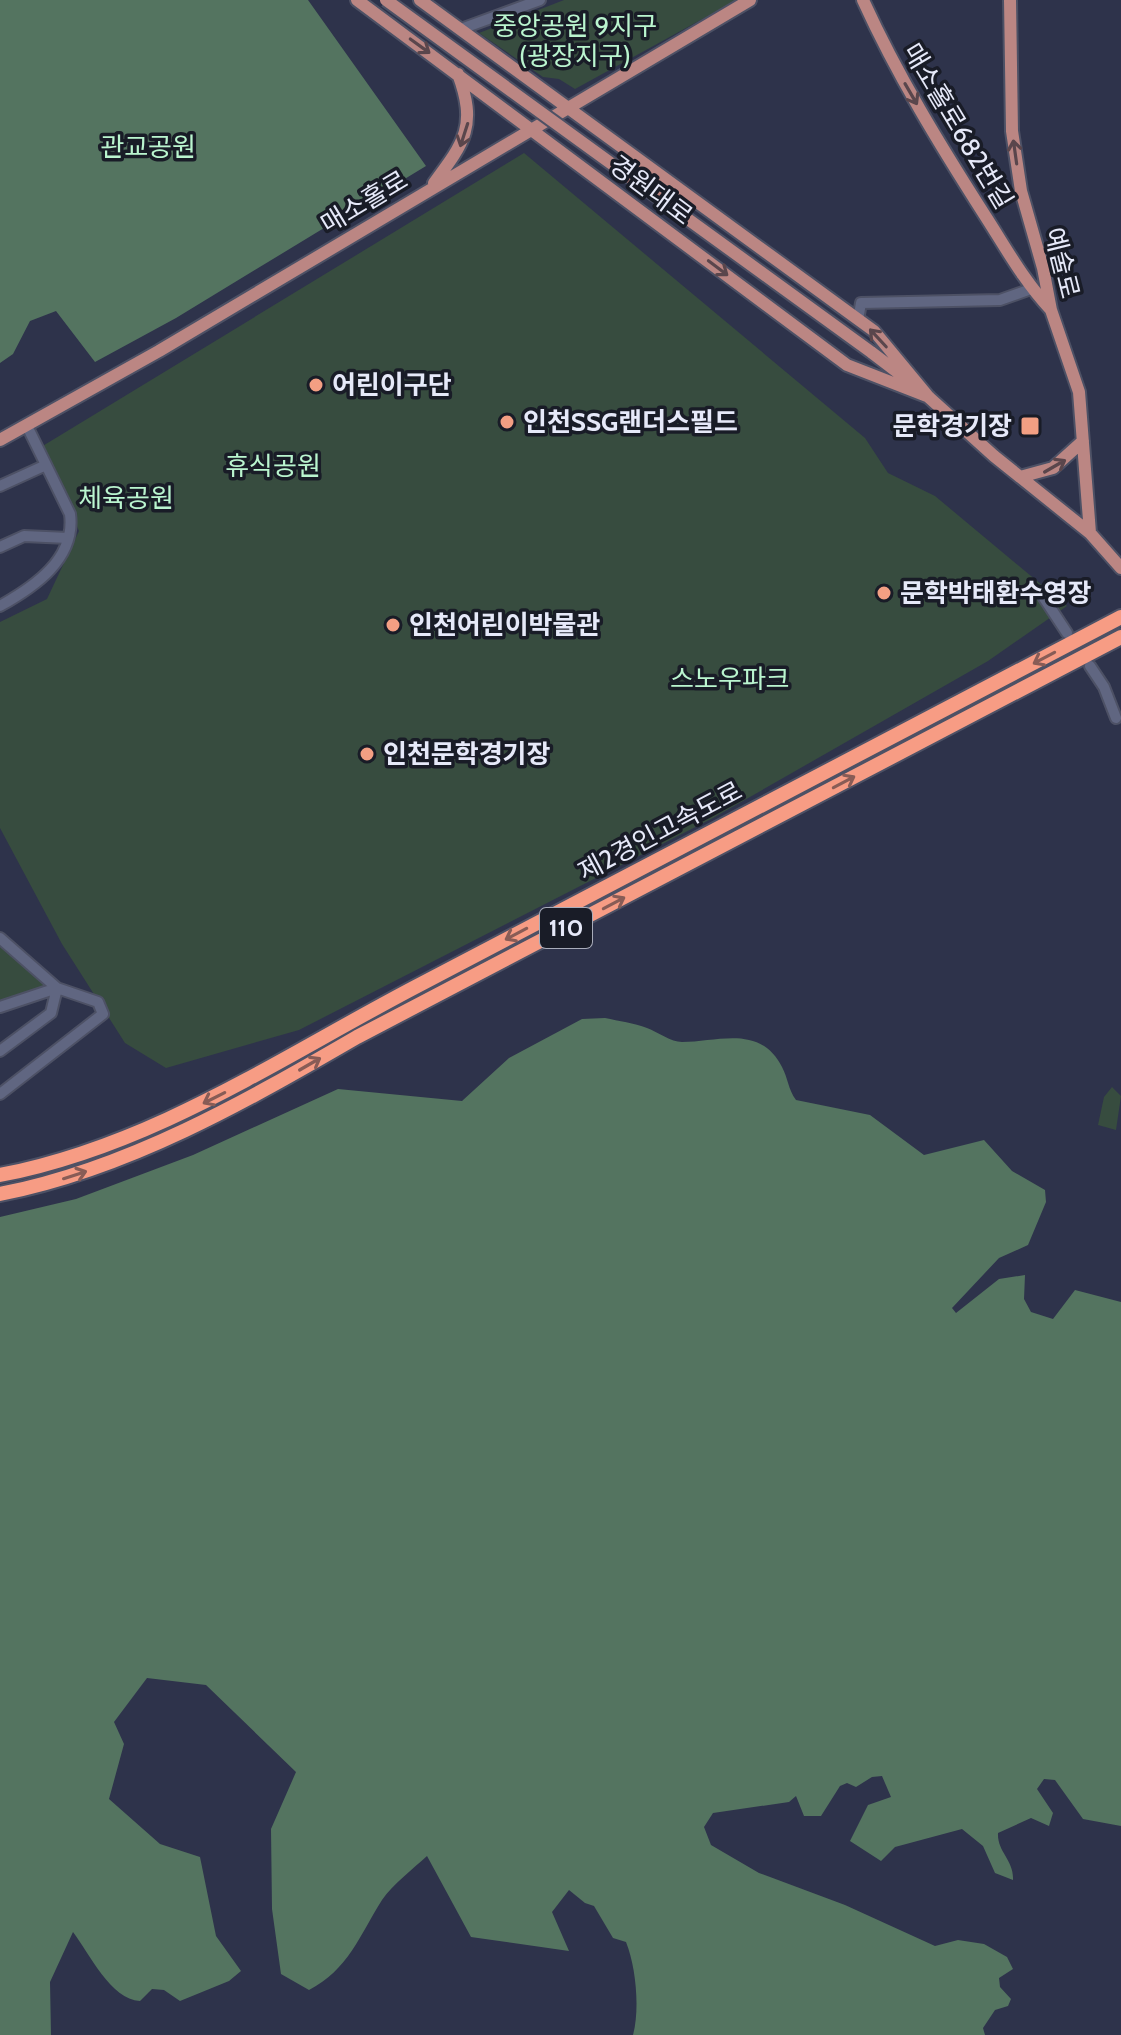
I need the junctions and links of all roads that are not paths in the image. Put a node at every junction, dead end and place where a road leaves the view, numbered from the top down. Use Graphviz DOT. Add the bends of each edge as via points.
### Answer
graph roads {
  1 [pos="357,0"];
  2 [pos="386,0"];
  3 [pos="420,0"];
  4 [pos="540,0"];
  5 [pos="750,0"];
  6 [pos="863,0"];
  7 [pos="1010,0"];
  8 [pos="461,29"];
  9 [pos="458,74"];
  10 [pos="569,106"];
  11 [pos="532,127"];
  12 [pos="429,189"];
  13 [pos="1031,289"];
  14 [pos="1051,310"];
  15 [pos="858,320"];
  16 [pos="929,397"];
  17 [pos="28,428"];
  18 [pos="0,440"];
  19 [pos="1083,441"];
  20 [pos="46,465"];
  21 [pos="1020,477"];
  22 [pos="0,486"];
  23 [pos="1090,533"];
  24 [pos="68,538"];
  25 [pos="0,547"];
  26 [pos="1121,568"];
  27 [pos="1044,598"];
  28 [pos="0,606"];
  29 [pos="1117,619"];
  30 [pos="1067,633"];
  31 [pos="1121,637"];
  32 [pos="1090,666"];
  33 [pos="1116,718"];
  34 [pos="0,938"];
  35 [pos="57,988"];
  36 [pos="0,1007"];
  37 [pos="0,1051"];
  38 [pos="0,1094"];
  39 [pos="0,1175"];
  40 [pos="0,1194"];
  1 -- 9 [label="main road, 경원대로, one-way"];
  2 -- 16 [label="main road, 경원대로, bridge"];
  3 -- 8 [label="main road, 경원대로"];
  4 -- 8 [label="street"];
  5 -- 10 [label="main road, 매소홀로"];
  6 -- 13 [label="main road, 매소홀로682번길, one-way" via="907,87"];
  14 -- 7 [label="main road, 예술로, one-way" via="1012,131"];
  8 -- 10 [label="main road, 경원대로"];
  9 -- 11 [label="main road, 경원대로"];
  9 -- 12 [label="main road, one-way" via="467,98 467,132"];
  10 -- 11 [label="main road, 매소홀로"];
  10 -- 15 [label="main road, 경원대로"];
  11 -- 12 [label="main road, 매소홀로"];
  11 -- 16 [label="main road, 경원대로, one-way" via="847,365"];
  12 -- 17 [label="main road, 매소홀로"];
  13 -- 14 [label="main road, 매소홀로682번길"];
  13 -- 15 [label="street" via="1000,300 861,303"];
  14 -- 19 [label="main road, 예술로" via="1079,392"];
  16 -- 15 [label="main road, 경원대로, one-way" via="874,331"];
  16 -- 21 [label="main road, 경원대로"];
  17 -- 18 [label="main road, 매소홀로"];
  17 -- 20 [label="street"];
  21 -- 19 [label="main road, one-way" via="1053,468"];
  19 -- 23 [label="main road, 예술로"];
  20 -- 22 [label="street"];
  20 -- 24 [label="street" via="70,514"];
  21 -- 23 [label="main road, 경원대로"];
  23 -- 26 [label="main road, 경원대로"];
  24 -- 25 [label="street" via="24,536"];
  24 -- 28 [label="street" via="48,574"];
  27 -- 30 [label="street"];
  29 -- 39 [label="highway, 제2경인고속도로 / 110, one-way" via="171,1120 78,1156"];
  40 -- 31 [label="highway, 제2경인고속도로 / 110, one-way" via="120,1159 268,1089 357,1037"];
  32 -- 33 [label="street"];
  34 -- 35 [label="street"];
  35 -- 36 [label="street"];
  35 -- 37 [label="street" via="51,1013"];
  35 -- 38 [label="street" via="98,1002 103,1014"];
}
